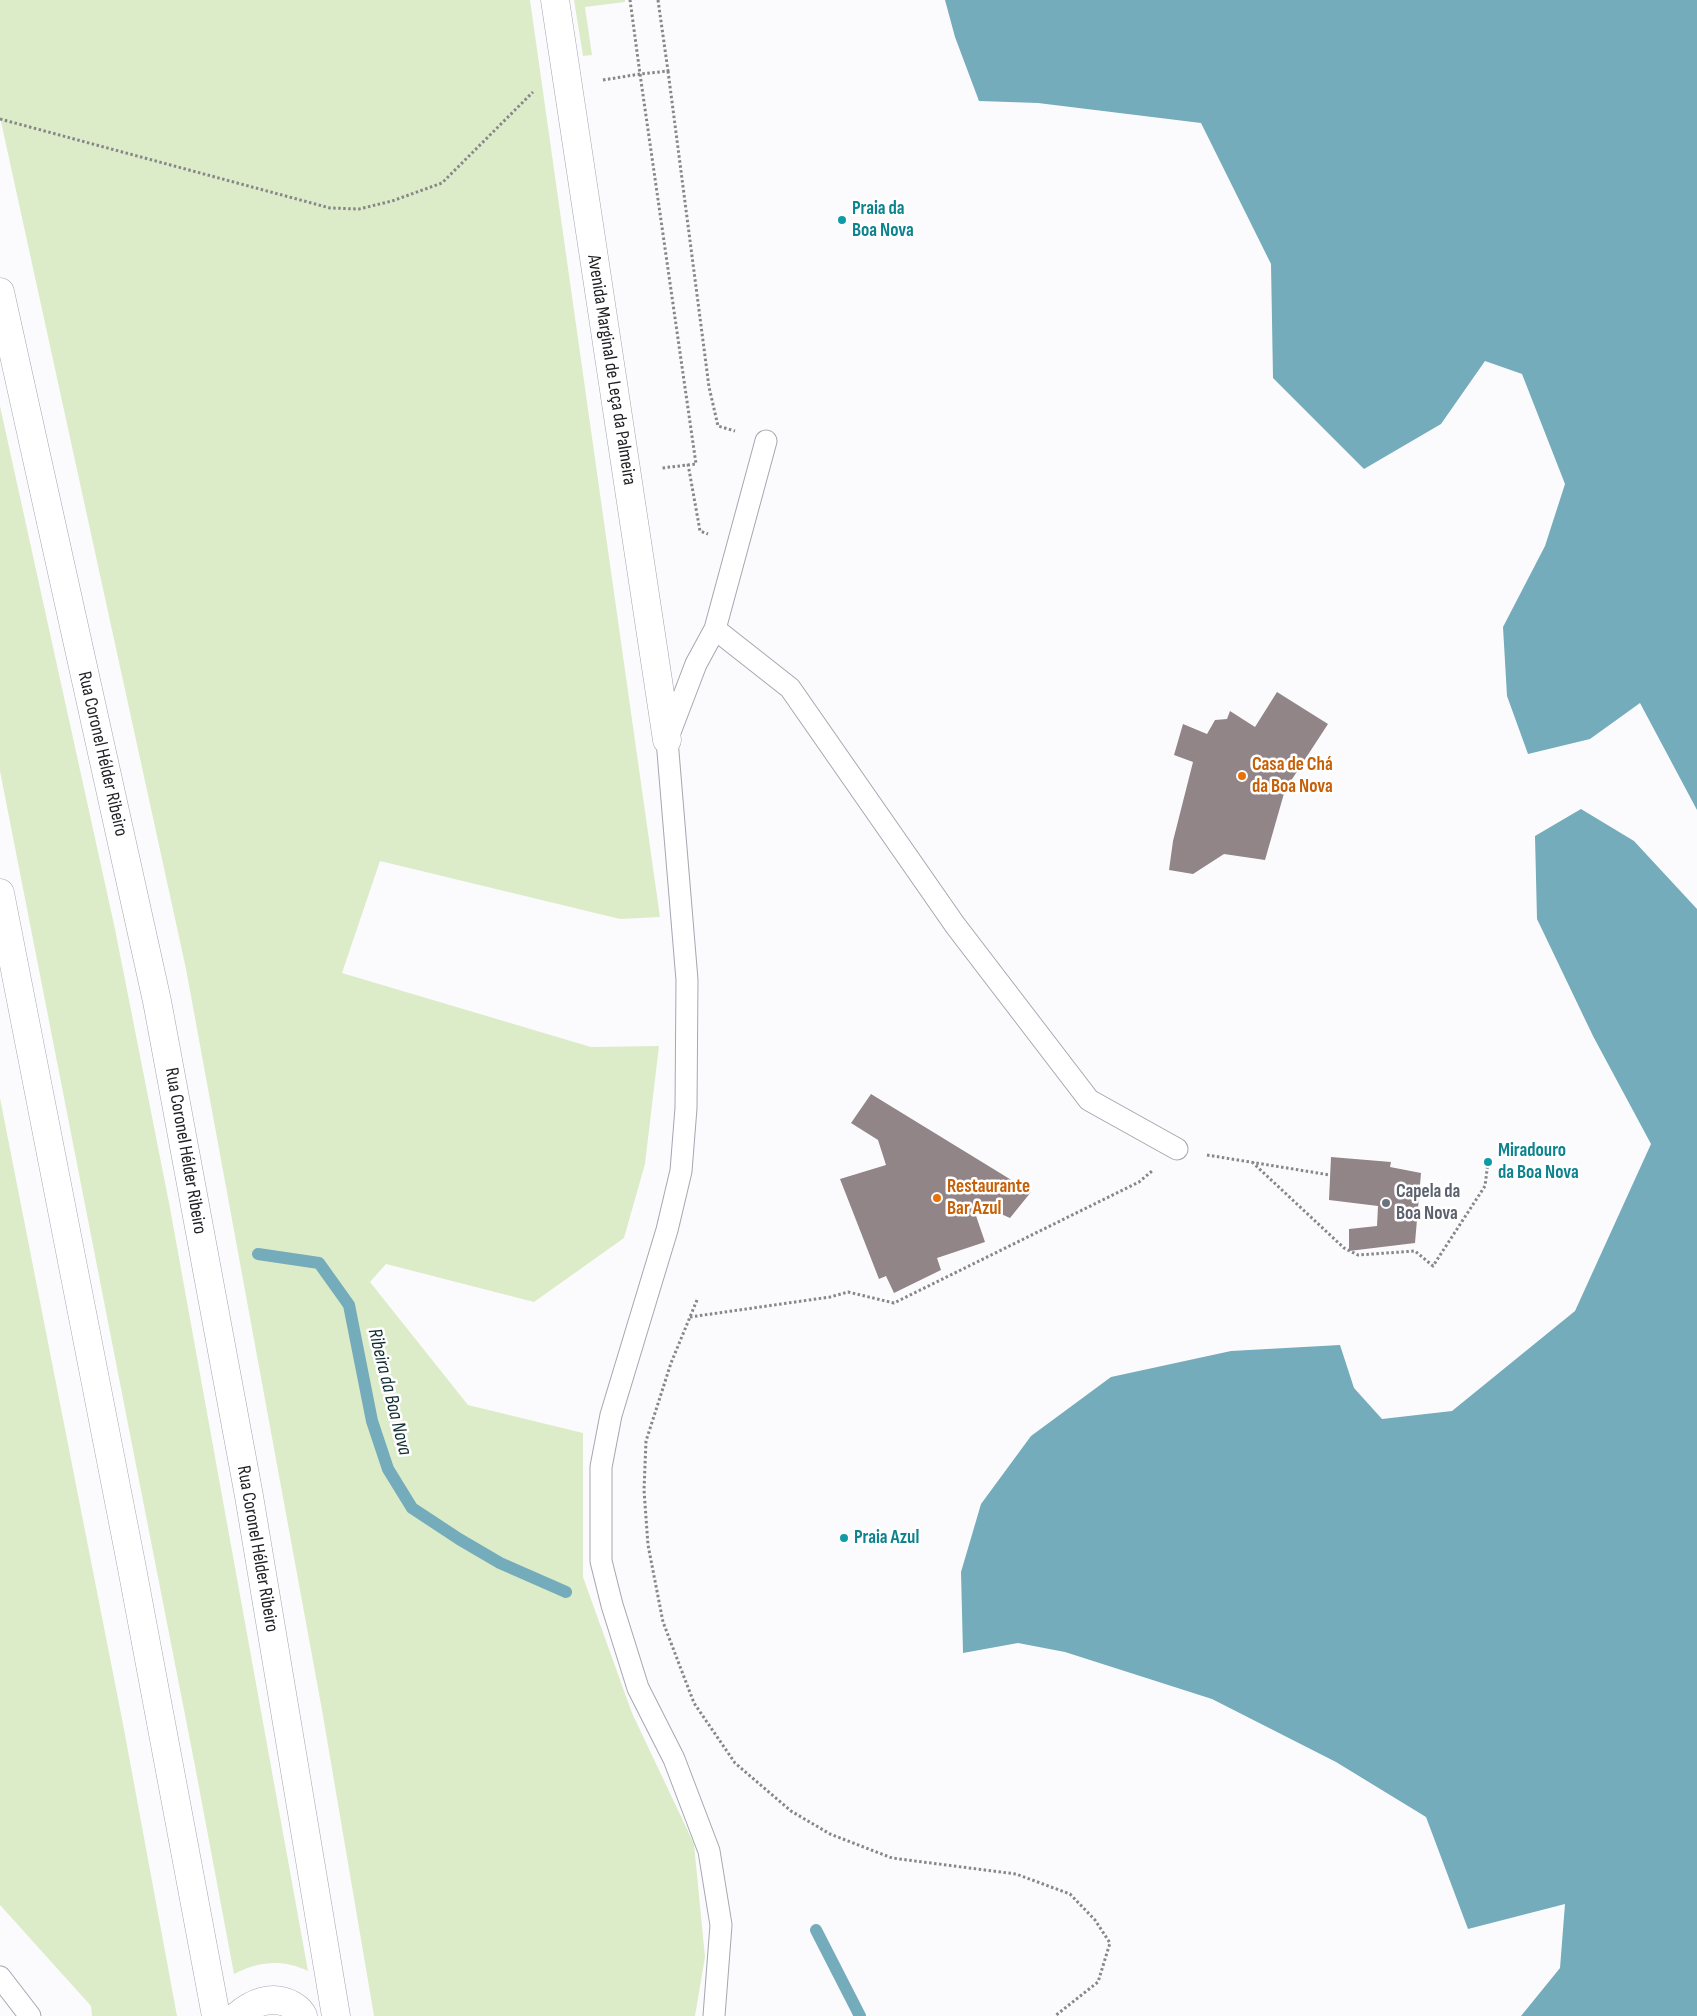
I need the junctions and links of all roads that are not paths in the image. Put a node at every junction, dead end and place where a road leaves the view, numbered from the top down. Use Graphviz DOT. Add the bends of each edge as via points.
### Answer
graph roads {
  1 [pos="556,0"];
  2 [pos="0,292"];
  3 [pos="766,441"];
  4 [pos="715,629"];
  5 [pos="667,740"];
  6 [pos="0,893"];
  7 [pos="1177,1149"];
  8 [pos="0,1977"];
  9 [pos="30,2016"];
  10 [pos="216,2016"];
  11 [pos="237,2016"];
  12 [pos="303,2016"];
  13 [pos="336,2016"];
  14 [pos="714,2016"];
  1 -- 5 [label="main road, Avenida Marginal de Leça da Palmeira"];
  2 -- 13 [label="main road, Rua Coronel Hélder Ribeiro" via="157,1001 248,1496"];
  3 -- 4 [label="lane"];
  4 -- 5 [label="lane" via="696,664"];
  4 -- 7 [label="lane" via="790,688 955,925 1089,1100"];
  5 -- 14 [label="lane" via="687,980 686,1108 681,1171 667,1230 611,1415 601,1467 601,1561 638,1688 674,1759 709,1851 720,1925"];
  6 -- 10 [label="main road"];
  8 -- 9 [label="lane"];
  11 -- 12 [label="main road" via="248,2006 282,2000 301,2011"];
}
